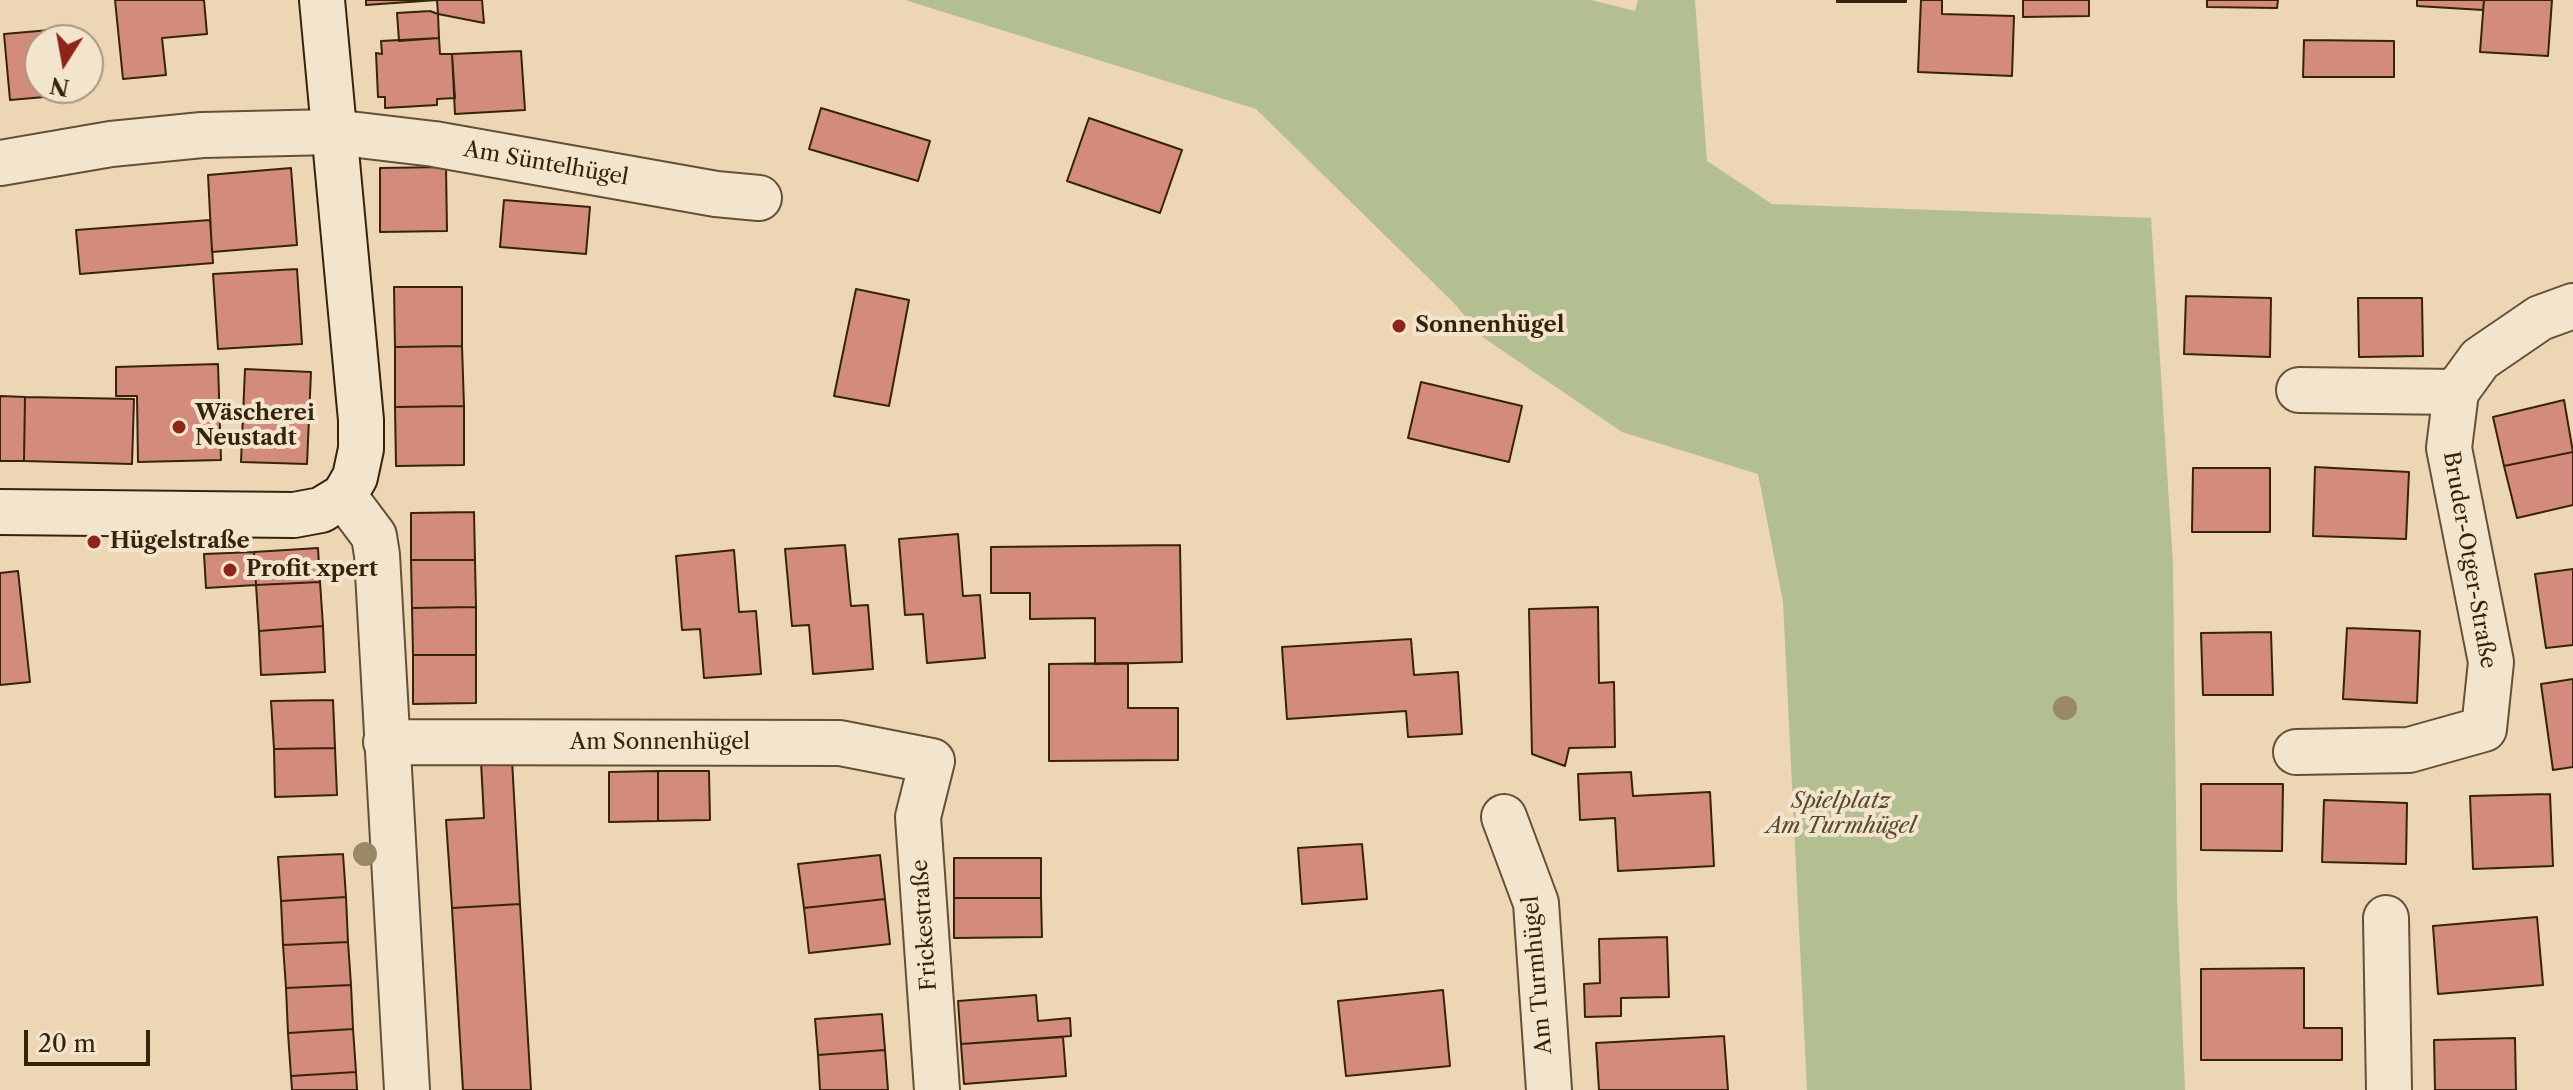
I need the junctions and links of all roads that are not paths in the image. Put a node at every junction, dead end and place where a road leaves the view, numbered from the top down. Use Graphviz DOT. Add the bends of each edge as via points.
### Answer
graph roads {
  1 [pos="322,0"];
  2 [pos="333,132"];
  3 [pos="0,163"];
  4 [pos="759,198"];
  5 [pos="2573,306"];
  6 [pos="2299,390"];
  7 [pos="2456,392"];
  8 [pos="344,496"];
  9 [pos="0,512"];
  10 [pos="386,742"];
  11 [pos="2296,752"];
  12 [pos="932,761"];
  13 [pos="1504,817"];
  14 [pos="2386,918"];
  15 [pos="407,1090"];
  16 [pos="937,1090"];
  17 [pos="1549,1090"];
  18 [pos="2389,1090"];
  1 -- 2 [label="street"];
  2 -- 3 [label="street, Am Süntelhügel" via="202,135"];
  2 -- 4 [label="street, Am Süntelhügel"];
  2 -- 8 [label="street" via="361,420 355,477"];
  5 -- 7 [label="street, Bruder-Otger-Straße" via="2540,318 2480,359"];
  6 -- 7 [label="street"];
  7 -- 11 [label="street, Bruder-Otger-Straße" via="2449,448 2491,662 2484,729 2409,750"];
  8 -- 9 [label="street" via="321,510 294,515"];
  8 -- 10 [label="street" via="374,536"];
  10 -- 12 [label="street, Am Sonnenhügel" via="840,743"];
  10 -- 15 [label="street"];
  12 -- 16 [label="street, Frickestraße" via="918,817"];
  13 -- 17 [label="street, Am Turmhügel" via="1536,903"];
  14 -- 18 [label="street"];
}
